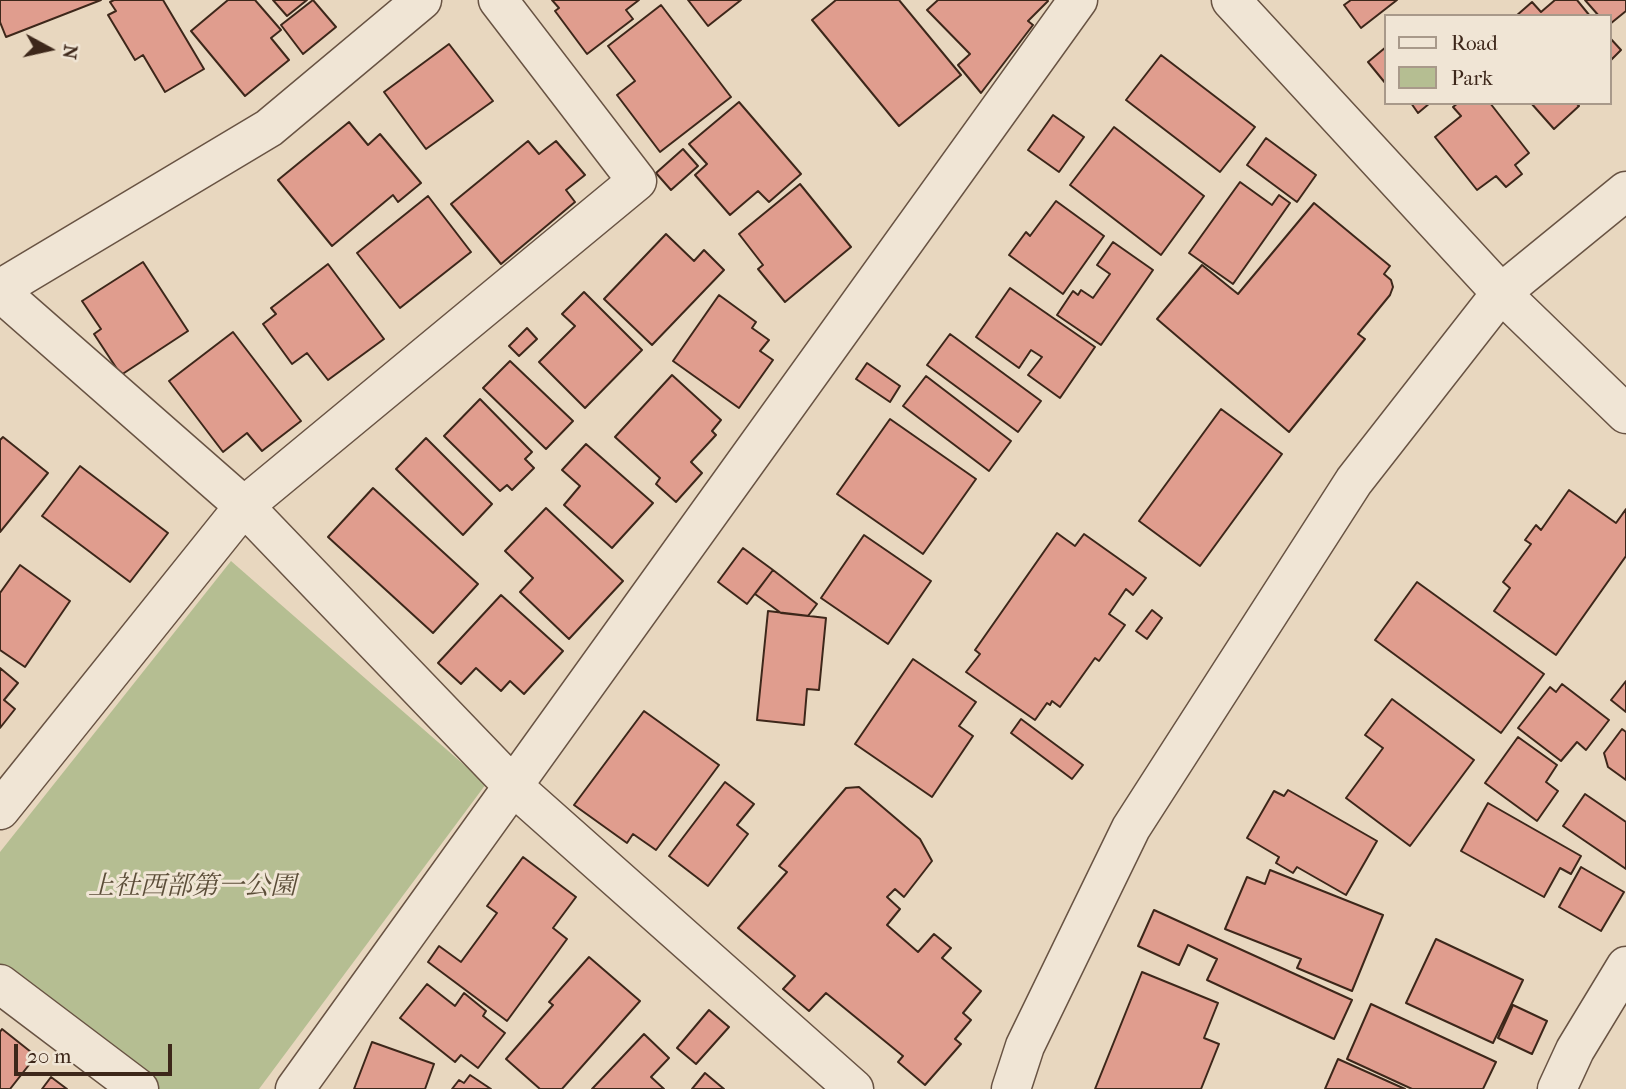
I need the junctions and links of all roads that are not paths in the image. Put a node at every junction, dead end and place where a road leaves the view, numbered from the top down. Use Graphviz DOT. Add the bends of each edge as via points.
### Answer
graph roads {
  1 [pos="422,0"];
  2 [pos="498,0"];
  3 [pos="1078,0"];
  4 [pos="1231,0"];
  5 [pos="1626,191"];
  6 [pos="0,291"];
  7 [pos="1501,293"];
  8 [pos="1626,414"];
  9 [pos="244,506"];
  10 [pos="514,787"];
  11 [pos="0,810"];
  12 [pos="1626,966"];
  13 [pos="0,984"];
  14 [pos="139,1089"];
  15 [pos="295,1089"];
  16 [pos="855,1089"];
  17 [pos="1011,1089"];
  18 [pos="1557,1089"];
  1 -- 6 [label="street" via="269,128"];
  2 -- 9 [label="street" via="637,181"];
  3 -- 10 [label="street"];
  4 -- 7 [label="street"];
  5 -- 7 [label="street"];
  6 -- 9 [label="street"];
  7 -- 8 [label="street"];
  7 -- 17 [label="street" via="1354,481 1131,828 1025,1046"];
  9 -- 10 [label="street"];
  9 -- 11 [label="street"];
  10 -- 15 [label="street"];
  10 -- 16 [label="street"];
  12 -- 18 [label="street" via="1575,1049"];
  13 -- 14 [label="street"];
}
